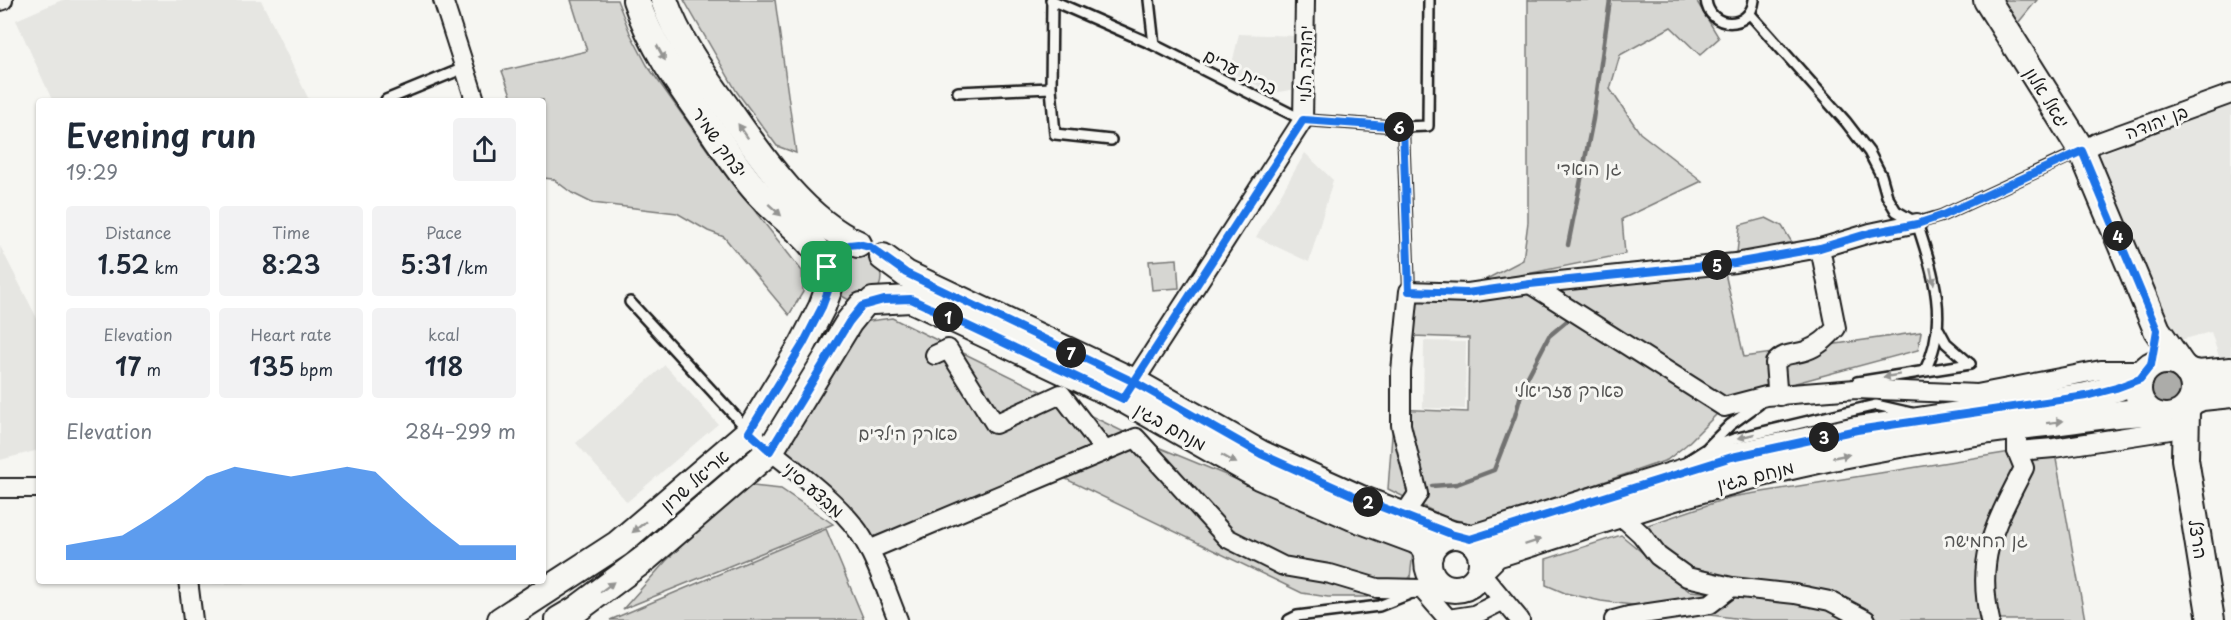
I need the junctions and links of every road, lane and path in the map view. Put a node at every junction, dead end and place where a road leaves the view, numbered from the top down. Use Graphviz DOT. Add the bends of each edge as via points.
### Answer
graph roads {
  1 [pos="443,0"];
  2 [pos="636,0"];
  3 [pos="664,0"];
  4 [pos="1052,0"];
  5 [pos="1149,0"];
  6 [pos="1305,0"];
  7 [pos="1429,0"];
  8 [pos="1706,0"];
  9 [pos="1755,0"];
  10 [pos="1987,0"];
  11 [pos="1750,14"];
  12 [pos="1154,45"];
  13 [pos="464,68"];
  14 [pos="1051,88"];
  15 [pos="958,92"];
  16 [pos="2231,94"];
  17 [pos="391,98"];
  18 [pos="474,98"];
  19 [pos="1303,120"];
  20 [pos="1403,127"];
  21 [pos="1111,140"];
  22 [pos="2082,151"];
  23 [pos="1917,224"];
  24 [pos="858,244"];
  25 [pos="1820,248"];
  26 [pos="883,257"];
  27 [pos="828,278"];
  28 [pos="1530,284"];
  29 [pos="1409,291"];
  30 [pos="630,302"];
  31 [pos="868,304"];
  32 [pos="1939,330"];
  33 [pos="2157,330"];
  34 [pos="935,355"];
  35 [pos="2184,369"];
  36 [pos="1925,370"];
  37 [pos="2145,371"];
  38 [pos="2231,371"];
  39 [pos="1128,391"];
  40 [pos="2231,394"];
  41 [pos="1780,396"];
  42 [pos="2172,414"];
  43 [pos="1937,418"];
  44 [pos="749,432"];
  45 [pos="2017,439"];
  46 [pos="1706,449"];
  47 [pos="770,451"];
  48 [pos="1105,451"];
  49 [pos="1657,479"];
  50 [pos="0,488"];
  51 [pos="36,488"];
  52 [pos="1618,513"];
  53 [pos="1403,516"];
  54 [pos="1460,537"];
  55 [pos="869,550"];
  56 [pos="1426,570"];
  57 [pos="1481,570"];
  58 [pos="188,584"];
  59 [pos="1732,587"];
  60 [pos="1502,600"];
  61 [pos="193,620"];
  62 [pos="501,620"];
  63 [pos="559,620"];
  64 [pos="898,620"];
  65 [pos="1289,620"];
  66 [pos="1520,620"];
  67 [pos="1614,620"];
  68 [pos="1866,620"];
  69 [pos="1990,620"];
  70 [pos="2211,620"];
  1 -- 13 [label="street"];
  2 -- 27 [label="main road, יצחק שמיר, one-way" via="679,84 748,181 813,246"];
  24 -- 3 [label="main road, יצחק שמיר, one-way" via="833,230 770,169 695,63"];
  4 -- 12 [label="lane, ברית ערים"];
  4 -- 14 [label="lane"];
  5 -- 12 [label="lane"];
  6 -- 19 [label="street, יהודה הלוי"];
  7 -- 20 [label="lane, ברית ערים" via="1428,126"];
  8 -- 11 [label="lane" via="1710,13 1723,22 1738,22"];
  9 -- 11 [label="lane"];
  10 -- 22 [label="main road, יגאל אלון"];
  11 -- 23 [label="lane" via="1869,152 1896,211"];
  12 -- 19 [label="lane, ברית ערים"];
  13 -- 17 [label="lane"];
  13 -- 18 [label="street"];
  14 -- 15 [label="lane"];
  14 -- 21 [label="lane" via="1055,134"];
  16 -- 22 [label="street, בן יהודה"];
  19 -- 20 [label="lane, ברית ערים"];
  19 -- 39 [label="street, יהודה הלוי"];
  20 -- 29 [label="lane"];
  22 -- 23 [label="lane"];
  22 -- 33 [label="main road, יגאל אלון"];
  23 -- 25 [label="street"];
  23 -- 32 [label="lane, one-way" via="1937,300"];
  24 -- 26 [label="main road"];
  24 -- 27 [label="main road" via="840,249 832,257"];
  25 -- 28 [label="street" via="1735,263"];
  25 -- 41 [label="street" via="1836,328 1823,342 1782,356 1775,363"];
  26 -- 31 [label="main road" via="888,280 880,295"];
  26 -- 39 [label="main road, מנחם בגין" via="906,273"];
  27 -- 31 [label="main road" via="843,302"];
  27 -- 44 [label="main road, אריאל שרון" via="822,307"];
  28 -- 29 [label="street" via="1467,293"];
  28 -- 41 [label="street" via="1724,407"];
  29 -- 53 [label="street" via="1401,371 1401,425 1418,494"];
  30 -- 44 [label="lane"];
  31 -- 39 [label="main road, מנחם בגין" via="911,299"];
  31 -- 47 [label="main road, אריאל שרון" via="849,322"];
  32 -- 36 [label="lane"];
  32 -- 36 [label="lane" via="1946,343 1970,364"];
  33 -- 35 [label="main road, יגאל אלון"];
  33 -- 37 [label="main road"];
  34 -- 48 [label="street" via="948,349 995,424 1061,394"];
  35 -- 37 [label="main road" via="2168,361"];
  35 -- 38 [label="main road" via="2205,374"];
  35 -- 42 [label="main road" via="2194,384"];
  36 -- 41 [label="lane, one-way"];
  37 -- 41 [label="street" via="2101,370 1977,394 1856,389"];
  37 -- 42 [label="main road" via="2139,397"];
  37 -- 43 [label="main road, מנחם בגין" via="2116,388 2086,396"];
  39 -- 53 [label="main road, מנחם בגין"];
  39 -- 56 [label="main road, מנחם בגין, one-way" via="1259,476 1422,544"];
  40 -- 42 [label="main road, מנחם בגין" via="2202,397"];
  41 -- 46 [label="lane" via="1751,409"];
  42 -- 45 [label="main road, מנחם בגין" via="2116,412"];
  42 -- 70 [label="main road, הרצל" via="2185,459"];
  43 -- 46 [label="lane, one-way" via="1876,405"];
  43 -- 49 [label="main road, מנחם בגין" via="1857,430 1732,457"];
  44 -- 47 [label="street, מבצע סיני"];
  44 -- 62 [label="main road, אריאל שרון, one-way" via="618,544"];
  52 -- 45 [label="main road, מנחם בגין, one-way" via="1787,467 1983,430"];
  45 -- 69 [label="street" via="2024,468 1989,542 1985,572"];
  46 -- 49 [label="lane"];
  47 -- 55 [label="street, מבצע סיני" via="842,511"];
  63 -- 47 [label="main road, אריאל שרון, one-way" via="647,557"];
  48 -- 55 [label="street"];
  48 -- 56 [label="street" via="1136,438 1227,538 1283,566 1377,588"];
  49 -- 54 [label="main road, מנחם בגין" via="1517,526"];
  50 -- 51 [label="street"];
  57 -- 52 [label="main road, מנחם בגין, one-way" via="1496,554"];
  52 -- 59 [label="street" via="1658,556 1687,577"];
  53 -- 54 [label="main road, מנחם בגין"];
  54 -- 56 [label="main road" via="1437,542"];
  54 -- 57 [label="main road" via="1480,552"];
  55 -- 64 [label="street, מבצע סיני"];
  56 -- 57 [label="main road" via="1448,588 1461,588 1469,585"];
  56 -- 60 [label="street" via="1448,619 1474,615"];
  56 -- 65 [label="lane" via="1379,606"];
  57 -- 60 [label="street"];
  58 -- 61 [label="street"];
  59 -- 67 [label="street" via="1710,604"];
  59 -- 68 [label="street" via="1830,601"];
  60 -- 66 [label="street"];
}
